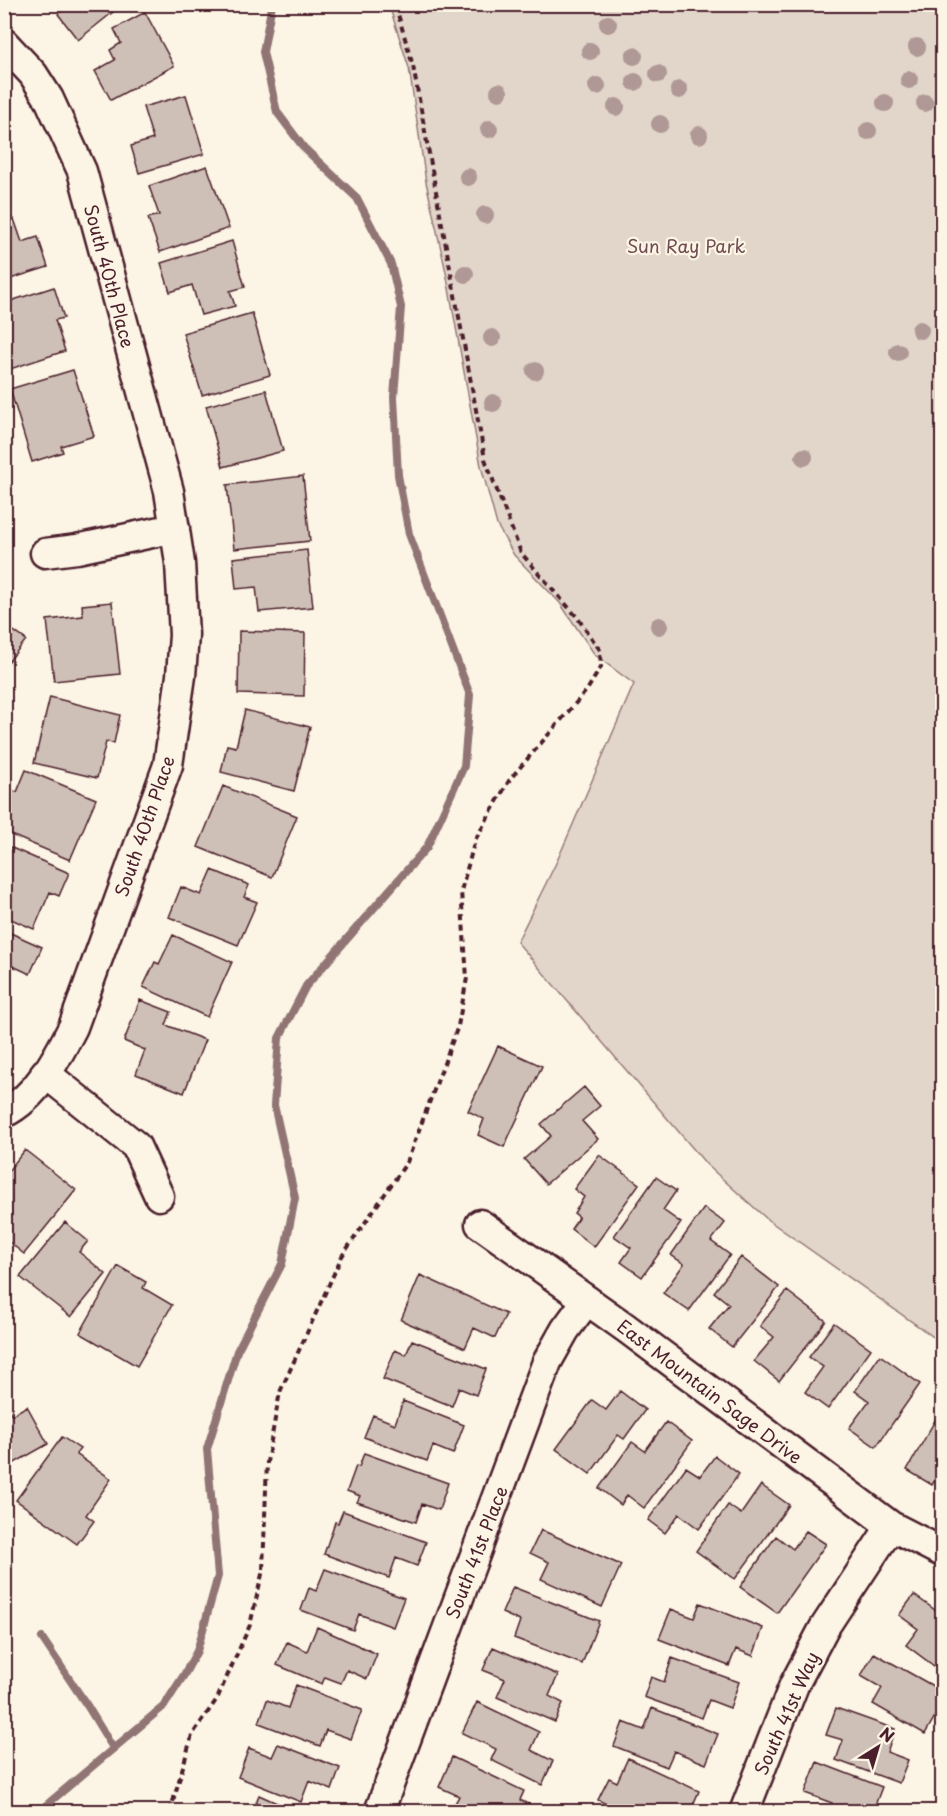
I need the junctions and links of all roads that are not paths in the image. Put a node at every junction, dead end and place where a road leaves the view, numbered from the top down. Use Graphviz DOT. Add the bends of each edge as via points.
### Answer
graph roads {
  1 [pos="4,43"];
  2 [pos="175,528"];
  3 [pos="45,553"];
  4 [pos="45,1073"];
  5 [pos="4,1113"];
  6 [pos="159,1196"];
  7 [pos="480,1224"];
  8 [pos="586,1300"];
  9 [pos="891,1526"];
  10 [pos="942,1552"];
  11 [pos="379,1812"];
  12 [pos="744,1812"];
  1 -- 2 [label="street, South 40th Place" via="33,74 49,99 82,171 169,491"];
  2 -- 3 [label="street"];
  2 -- 4 [label="street, South 40th Place" via="184,634 168,765 73,1027"];
  4 -- 5 [label="street, South 40th Place" via="15,1108"];
  4 -- 6 [label="street" via="136,1146"];
  7 -- 8 [label="street, East Mountain Sage Drive"];
  8 -- 9 [label="street, East Mountain Sage Drive"];
  8 -- 11 [label="street, South 41st Place" via="546,1362"];
  9 -- 10 [label="street, East Mountain Sage Drive"];
  9 -- 12 [label="street, South 41st Way" via="824,1628 794,1685"];
}
